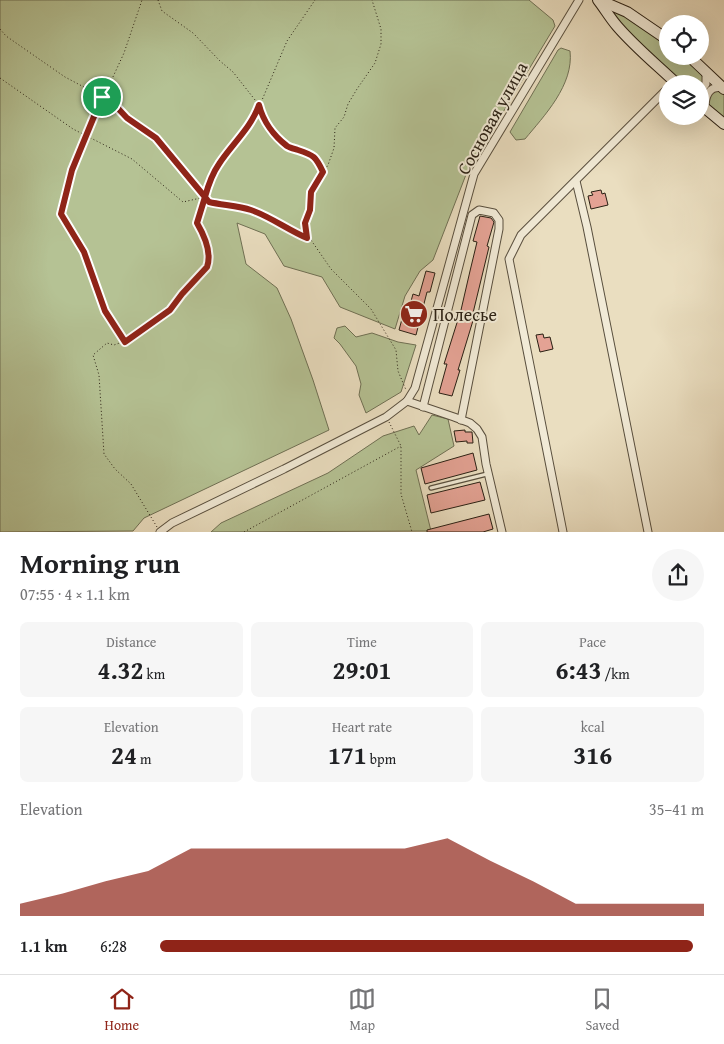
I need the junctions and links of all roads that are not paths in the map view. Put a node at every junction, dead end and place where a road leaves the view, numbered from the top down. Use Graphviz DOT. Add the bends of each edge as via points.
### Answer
graph roads {
  1 [pos="579,0"];
  2 [pos="599,0"];
  3 [pos="659,34"];
  4 [pos="699,65"];
  5 [pos="705,71"];
  6 [pos="664,75"];
  7 [pos="705,75"];
  8 [pos="724,88"];
  9 [pos="709,91"];
  10 [pos="659,98"];
  11 [pos="709,112"];
  12 [pos="724,124"];
  13 [pos="576,181"];
  14 [pos="407,400"];
  15 [pos="423,407"];
  16 [pos="461,420"];
  17 [pos="488,474"];
  18 [pos="431,488"];
  19 [pos="160,531"];
  20 [pos="502,532"];
  21 [pos="563,532"];
  22 [pos="648,532"];
  1 -- 14 [label="street, Сосновая улица" via="474,174 417,379"];
  2 -- 3 [label="main road" via="627,12"];
  2 -- 6 [label="main road" via="616,26"];
  4 -- 5 [label="main road"];
  5 -- 7 [label="street"];
  5 -- 8 [label="main road"];
  8 -- 9 [label="street" via="716,87"];
  10 -- 13 [label="street"];
  11 -- 12 [label="main road"];
  13 -- 21 [label="street" via="520,235 509,262"];
  13 -- 22 [label="street"];
  14 -- 15 [label="street"];
  14 -- 19 [label="street" via="386,417"];
  15 -- 16 [label="street"];
  15 -- 16 [label="street" via="472,215 479,210 494,213 499,220 499,229"];
  16 -- 17 [label="street" via="474,426 482,437"];
  17 -- 18 [label="lane"];
  17 -- 20 [label="street"];
}
